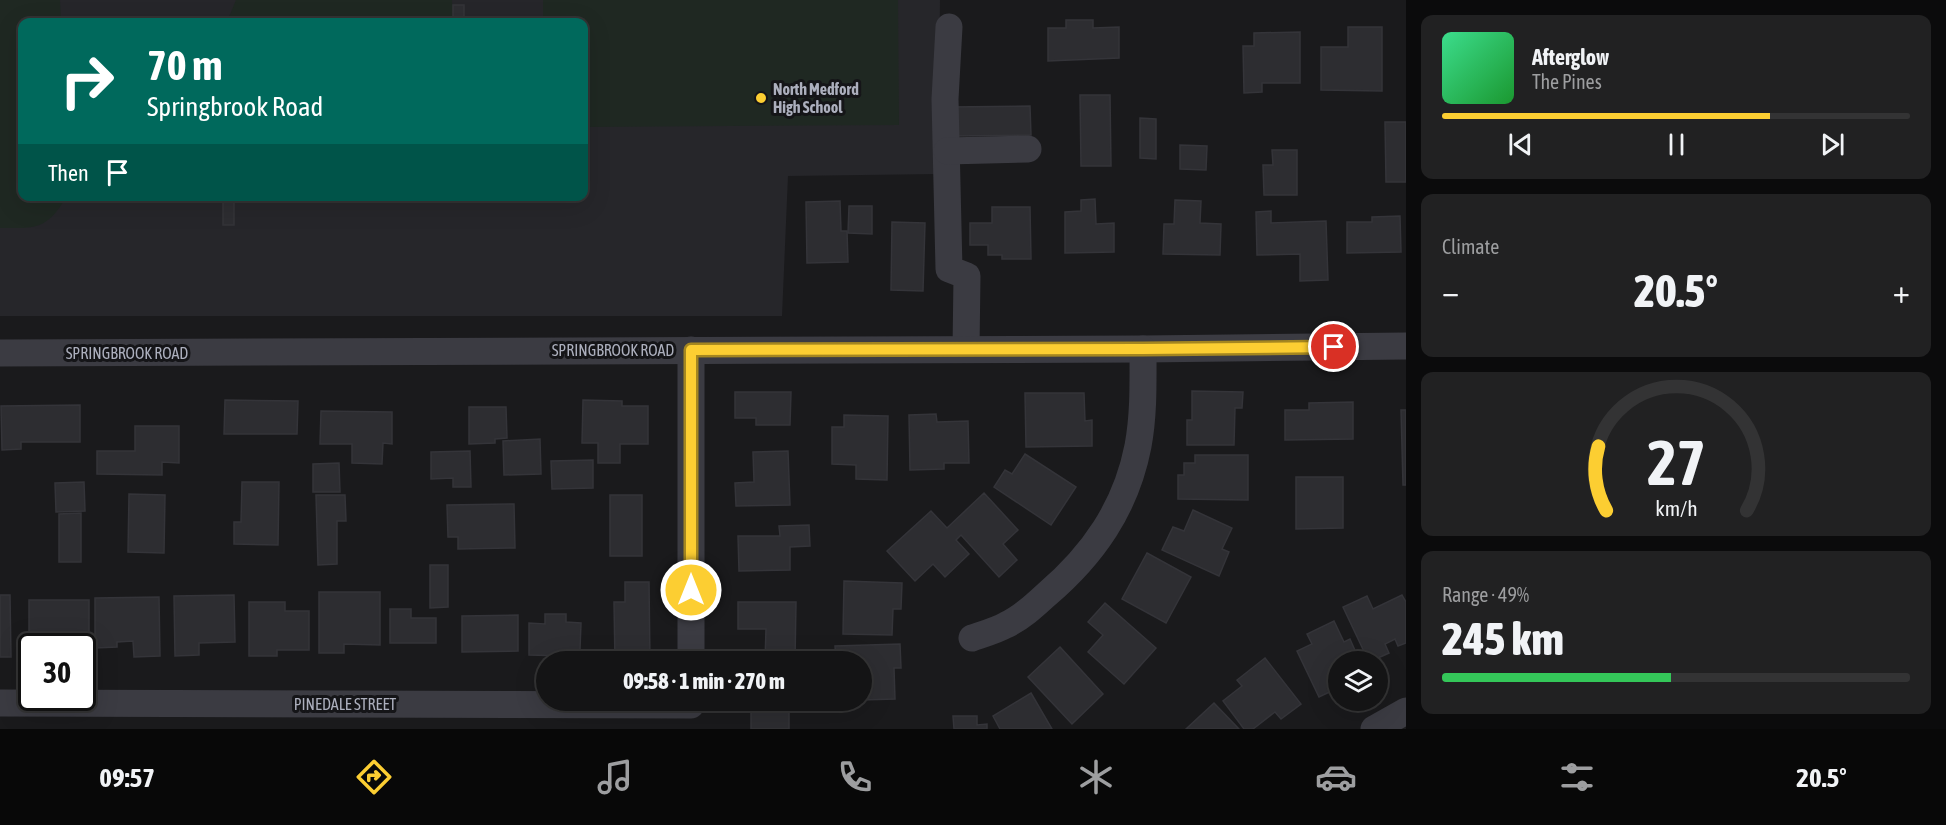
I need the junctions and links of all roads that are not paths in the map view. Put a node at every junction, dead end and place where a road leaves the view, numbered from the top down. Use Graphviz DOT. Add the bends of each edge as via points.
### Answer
graph roads {
  1 [pos="949,27"];
  2 [pos="1028,149"];
  3 [pos="947,151"];
  4 [pos="1406,346"];
  5 [pos="966,349"];
  6 [pos="1143,349"];
  7 [pos="691,350"];
  8 [pos="0,353"];
  9 [pos="972,638"];
  10 [pos="691,651"];
  11 [pos="0,703"];
  12 [pos="1406,711"];
  13 [pos="691,712"];
  14 [pos="1374,729"];
  1 -- 3 [label="street"];
  2 -- 3 [label="street"];
  3 -- 5 [label="street" via="950,269 967,276"];
  4 -- 6 [label="street, SPRINGBROOK ROAD"];
  5 -- 6 [label="street, SPRINGBROOK ROAD"];
  5 -- 7 [label="street, SPRINGBROOK ROAD"];
  6 -- 9 [label="street" via="1143,409 1138,446 1130,477 1104,533 1078,566 1027,611 1006,625"];
  7 -- 8 [label="street, SPRINGBROOK ROAD"];
  7 -- 10 [label="street"];
  11 -- 13 [label="street, PINEDALE STREET"];
  12 -- 14 [label="street"];
}
